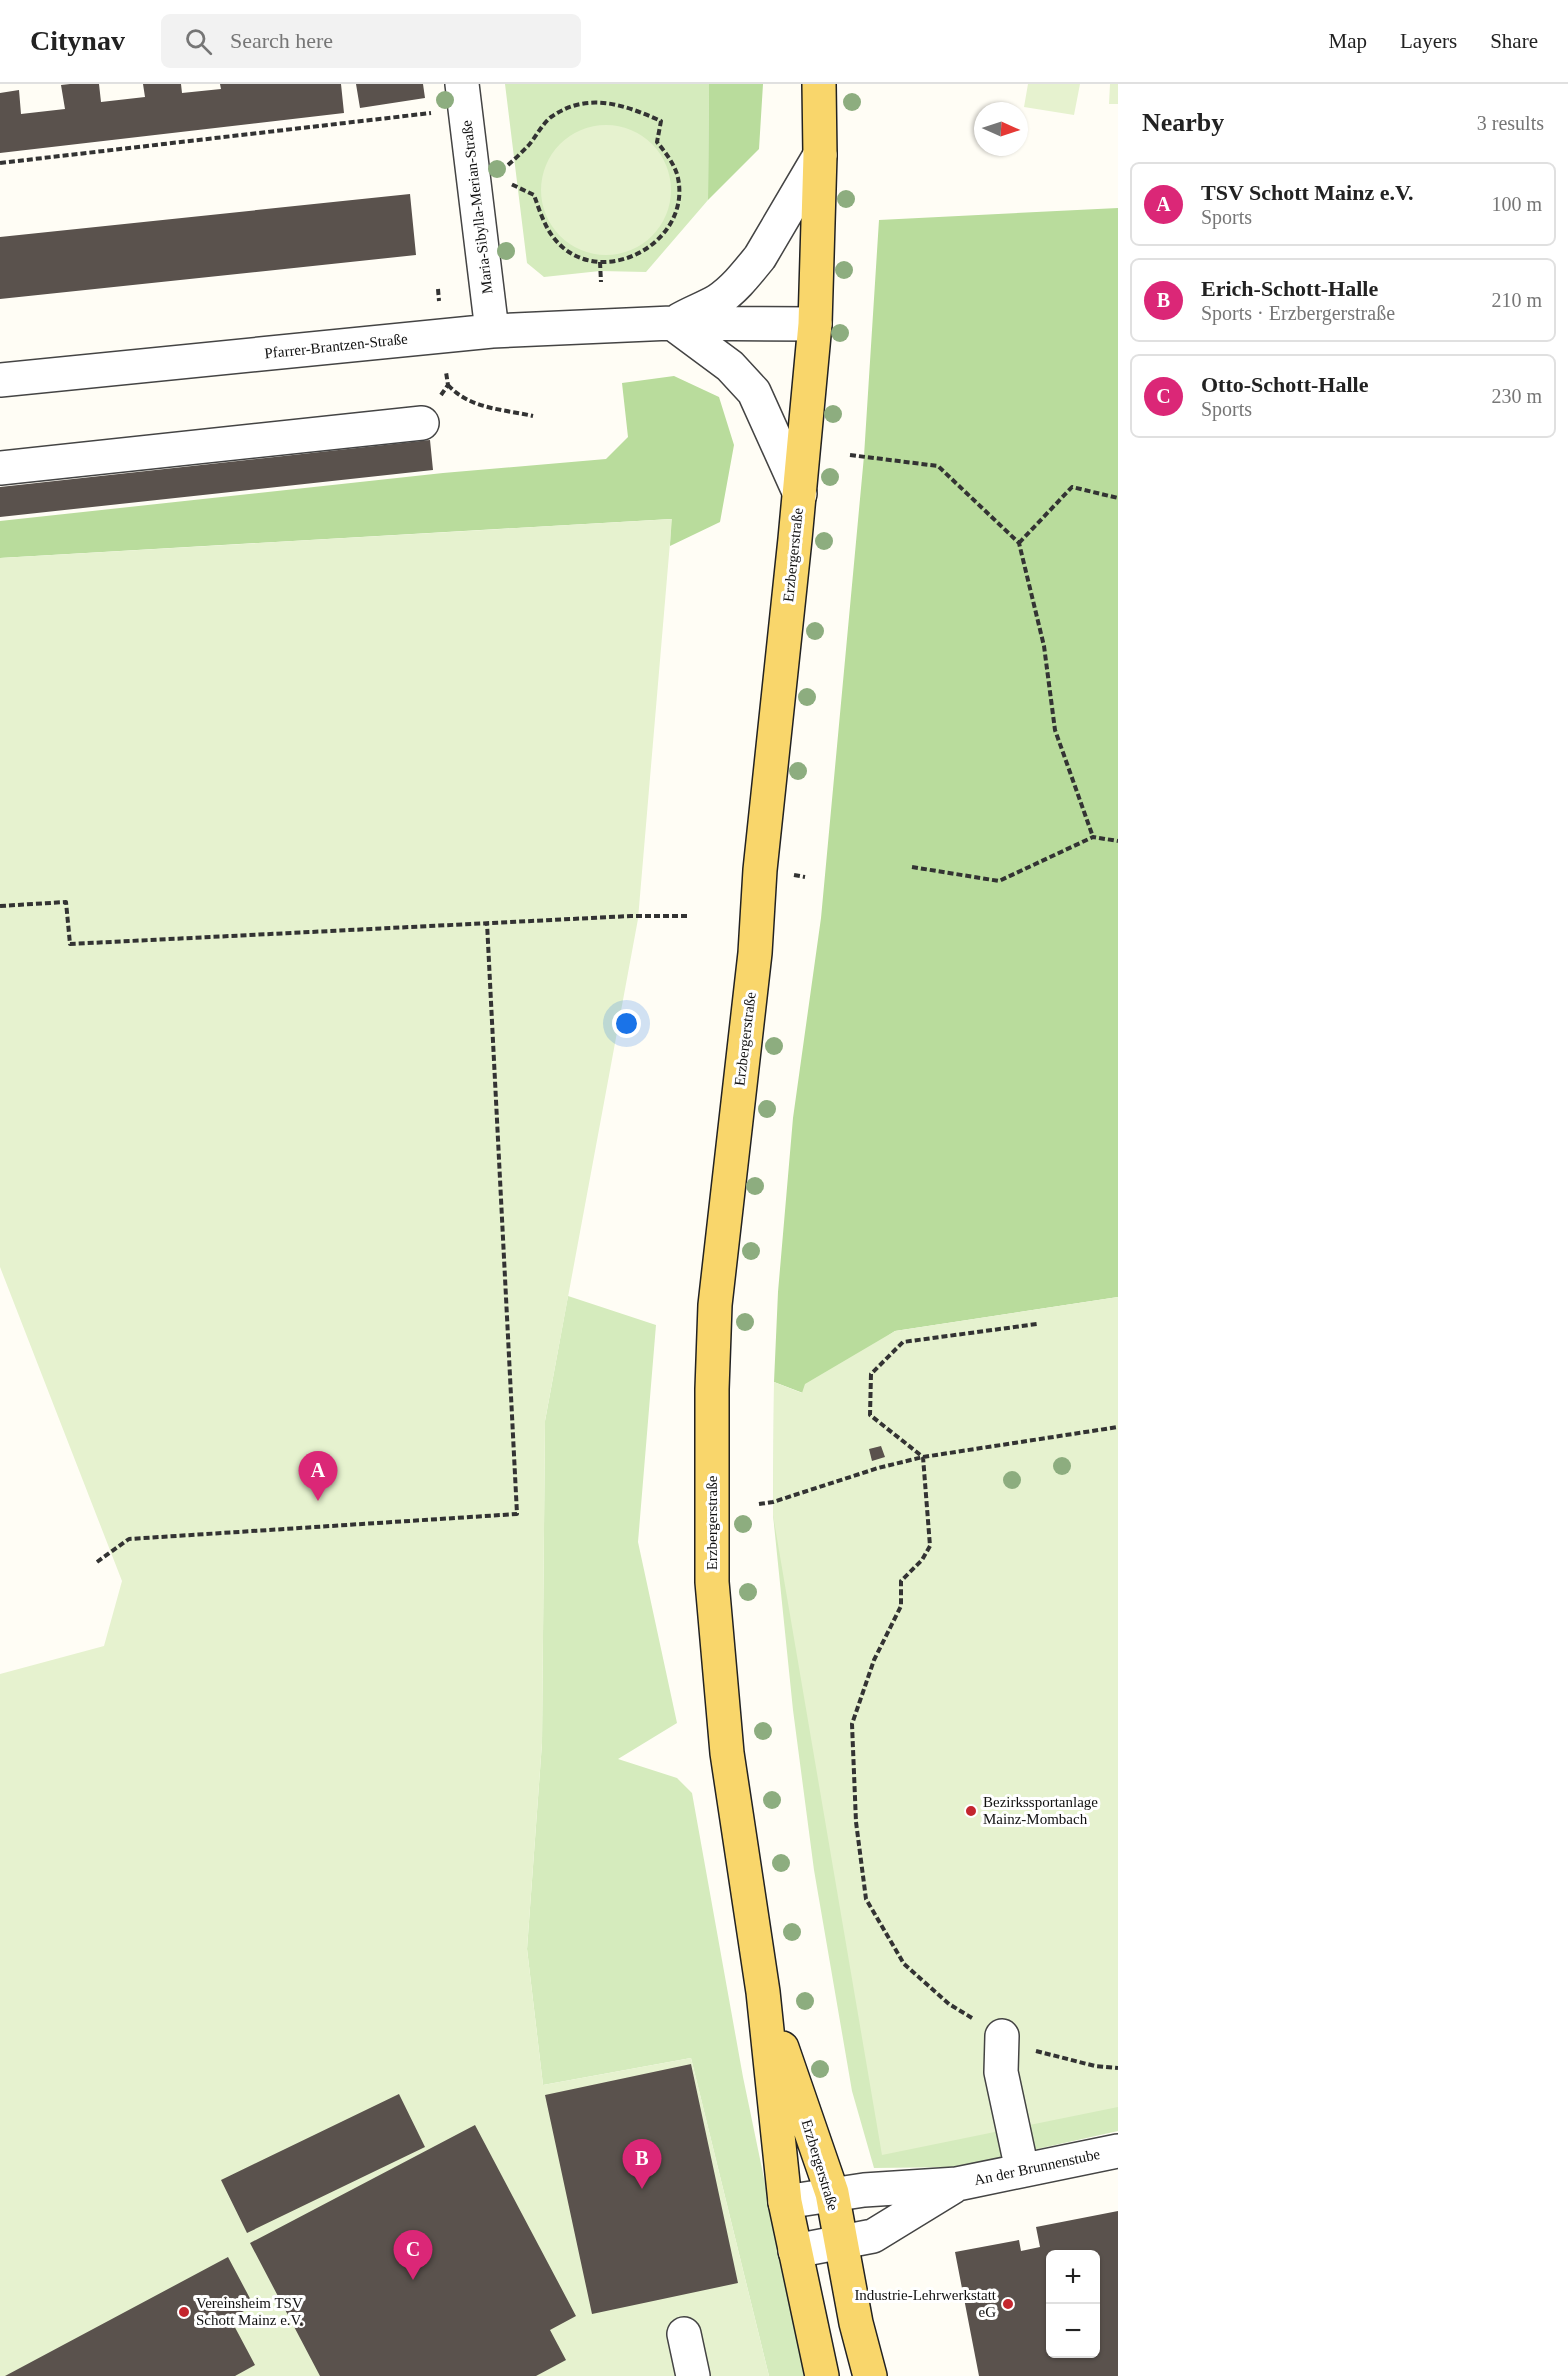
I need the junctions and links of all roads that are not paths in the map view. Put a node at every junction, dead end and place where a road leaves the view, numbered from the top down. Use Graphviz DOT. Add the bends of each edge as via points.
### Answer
graph roads {
  1 [pos="462,84"];
  2 [pos="819,84"];
  3 [pos="820,155"];
  4 [pos="672,323"];
  5 [pos="815,324"];
  6 [pos="492,331"];
  7 [pos="0,380"];
  8 [pos="422,423"];
  9 [pos="0,468"];
  10 [pos="800,494"];
  11 [pos="763,1992"];
  12 [pos="1002,2036"];
  13 [pos="1118,2151"];
  14 [pos="1022,2170"];
  15 [pos="957,2184"];
  16 [pos="832,2193"];
  17 [pos="785,2202"];
  18 [pos="841,2242"];
  19 [pos="795,2251"];
  20 [pos="684,2334"];
  21 [pos="693,2376"];
  22 [pos="822,2376"];
  23 [pos="870,2376"];
  1 -- 6 [label="street, Maria-Sibylla-Merian-Straße"];
  2 -- 3 [label="main road, Erzbergerstraße"];
  3 -- 4 [label="street, Pfarrer-Brantzen-Straße" via="760,257 735,287"];
  3 -- 5 [label="main road, Erzbergerstraße"];
  4 -- 5 [label="street, Pfarrer-Brantzen-Straße"];
  4 -- 6 [label="street, Pfarrer-Brantzen-Straße"];
  4 -- 10 [label="street" via="730,366 754,392"];
  5 -- 10 [label="main road, Erzbergerstraße"];
  6 -- 7 [label="street, Pfarrer-Brantzen-Straße"];
  8 -- 9 [label="street"];
  10 -- 11 [label="main road, Erzbergerstraße" via="755,947 714,1305 712,1582 727,1754"];
  11 -- 16 [label="main road, Erzbergerstraße"];
  11 -- 17 [label="main road, Erzbergerstraße"];
  12 -- 14 [label="street" via="1001,2072"];
  13 -- 14 [label="street, An der Brunnenstube"];
  14 -- 15 [label="street, An der Brunnenstube"];
  15 -- 16 [label="street, An der Brunnenstube"];
  15 -- 18 [label="street, An der Brunnenstube" via="873,2236"];
  16 -- 17 [label="street, An der Brunnenstube"];
  16 -- 18 [label="main road, Erzbergerstraße"];
  17 -- 19 [label="main road, Erzbergerstraße"];
  18 -- 19 [label="street, An der Brunnenstube"];
  18 -- 23 [label="main road, Erzbergerstraße"];
  19 -- 22 [label="main road, Erzbergerstraße"];
  20 -- 21 [label="street"];
}
